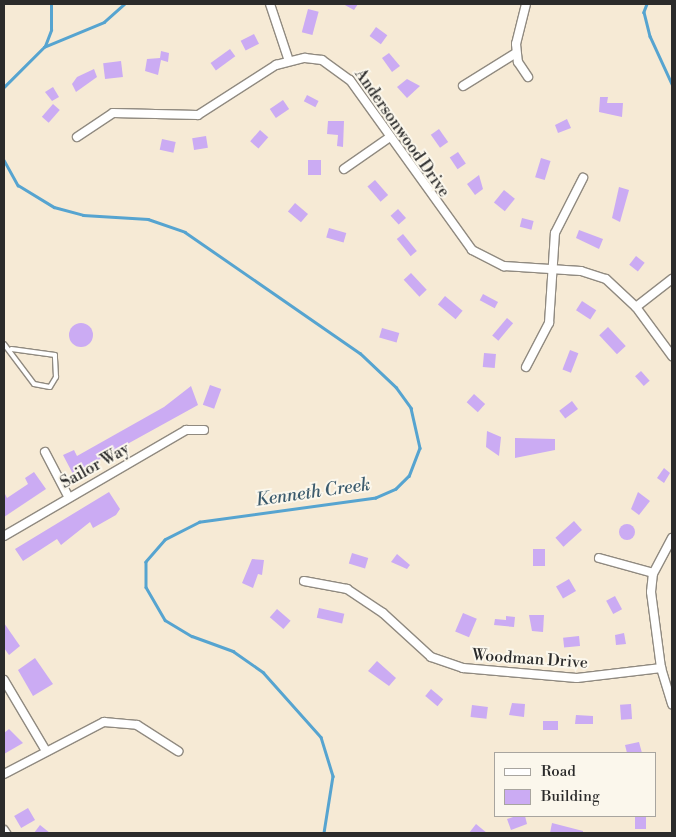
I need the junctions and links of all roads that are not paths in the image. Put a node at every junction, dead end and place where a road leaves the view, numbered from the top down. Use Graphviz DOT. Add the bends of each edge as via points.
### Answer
graph roads {
  1 [pos="270,4"];
  2 [pos="526,4"];
  3 [pos="516,53"];
  4 [pos="289,60"];
  5 [pos="528,77"];
  6 [pos="463,86"];
  7 [pos="77,137"];
  8 [pos="390,137"];
  9 [pos="344,169"];
  10 [pos="583,178"];
  11 [pos="555,268"];
  12 [pos="672,279"];
  13 [pos="636,307"];
  14 [pos="4,344"];
  15 [pos="11,349"];
  16 [pos="672,356"];
  17 [pos="526,367"];
  18 [pos="204,430"];
  19 [pos="44,452"];
  20 [pos="68,496"];
  21 [pos="4,536"];
  22 [pos="672,538"];
  23 [pos="599,558"];
  24 [pos="653,573"];
  25 [pos="304,581"];
  26 [pos="661,668"];
  27 [pos="4,680"];
  28 [pos="672,704"];
  29 [pos="46,751"];
  30 [pos="178,751"];
  31 [pos="4,774"];
  32 [pos="4,830"];
  33 [pos="6,833"];
  1 -- 4 [label="street"];
  2 -- 3 [label="street"];
  3 -- 5 [label="street"];
  3 -- 6 [label="street"];
  4 -- 7 [label="street, Andersonwood Drive" via="263,72 198,115 113,113"];
  4 -- 8 [label="street, Andersonwood Drive" via="314,59 339,69"];
  8 -- 9 [label="street"];
  8 -- 11 [label="street, Andersonwood Drive" via="472,250 504,266"];
  10 -- 11 [label="street" via="555,233"];
  11 -- 13 [label="street, Andersonwood Drive" via="606,279"];
  11 -- 17 [label="street" via="549,323"];
  12 -- 13 [label="street"];
  13 -- 16 [label="street, Andersonwood Drive"];
  14 -- 15 [label="lane"];
  15 -- 15 [label="lane" via="34,384 46,388 54,382 55,354"];
  18 -- 20 [label="street, Sailor Way" via="186,430"];
  19 -- 20 [label="street"];
  20 -- 21 [label="street, Sailor Way"];
  22 -- 24 [label="street"];
  23 -- 24 [label="street"];
  24 -- 26 [label="street" via="653,615"];
  25 -- 26 [label="street, Woodman Drive" via="347,589 383,613 431,657 463,668 577,678"];
  26 -- 28 [label="street"];
  27 -- 29 [label="street"];
  29 -- 30 [label="street" via="104,722 137,725"];
  29 -- 31 [label="street"];
  32 -- 33 [label="street"];
}
